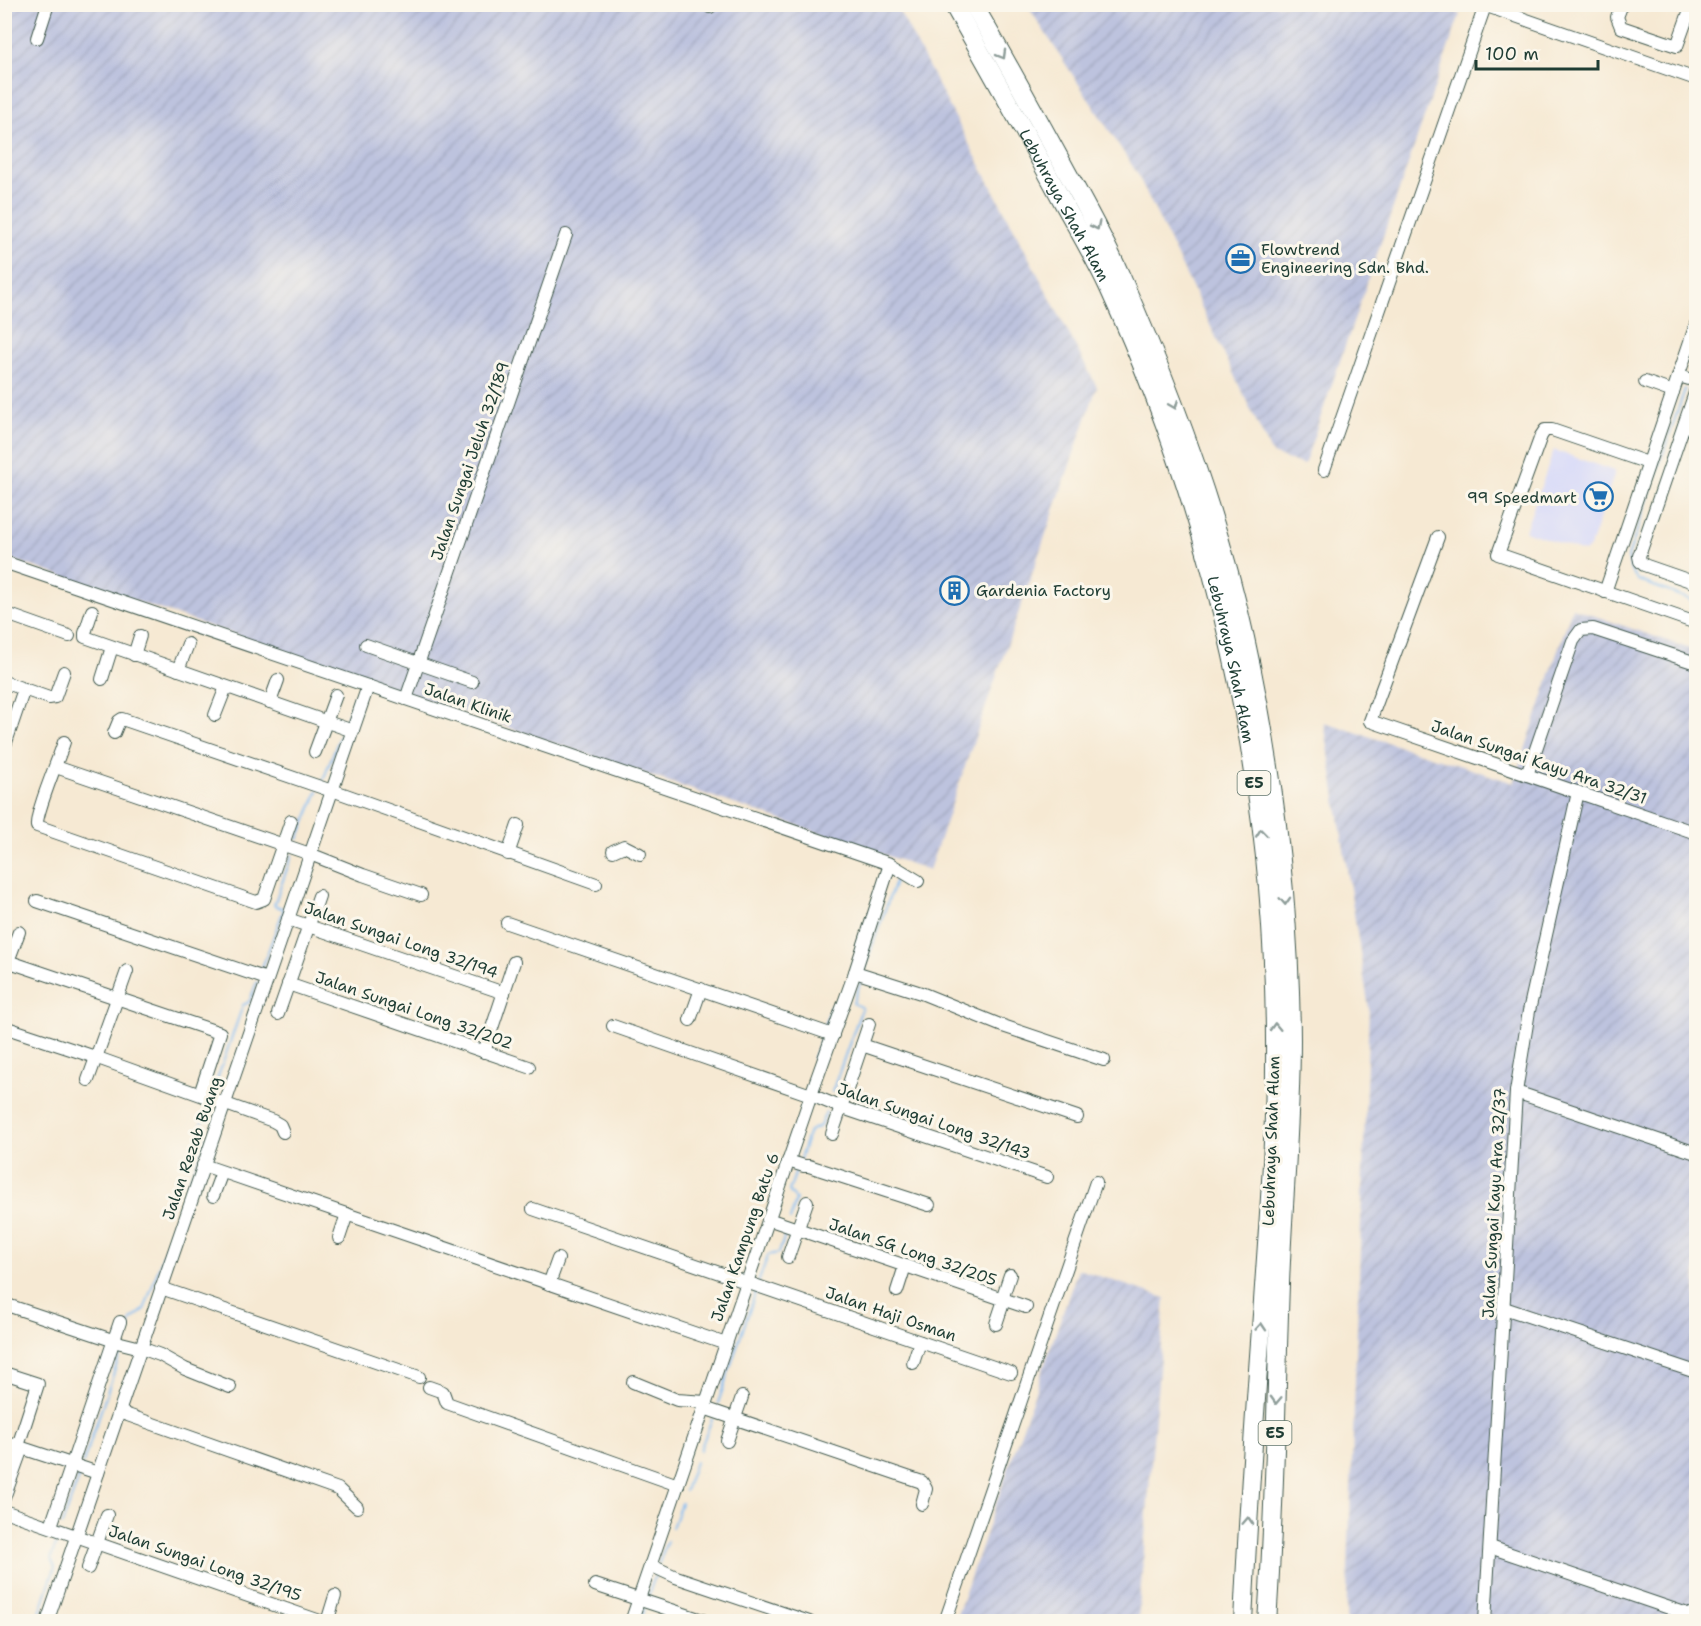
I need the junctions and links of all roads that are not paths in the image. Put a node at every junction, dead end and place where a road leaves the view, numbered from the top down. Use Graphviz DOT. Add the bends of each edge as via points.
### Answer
graph roads {
  1 [pos="48,4"];
  2 [pos="953,4"];
  3 [pos="973,4"];
  4 [pos="1622,4"];
  5 [pos="1692,4"];
  6 [pos="1483,5"];
  7 [pos="37,38"];
  8 [pos="1696,79"];
  9 [pos="566,235"];
  10 [pos="1696,324"];
  11 [pos="1679,376"];
  12 [pos="1696,381"];
  13 [pos="1645,382"];
  14 [pos="1696,390"];
  15 [pos="1673,392"];
  16 [pos="1648,463"];
  17 [pos="1324,470"];
  18 [pos="1438,537"];
  19 [pos="4,562"];
  20 [pos="1696,583"];
  21 [pos="1605,591"];
  22 [pos="92,611"];
  23 [pos="4,613"];
  24 [pos="1696,623"];
  25 [pos="69,636"];
  26 [pos="140,636"];
  27 [pos="188,644"];
  28 [pos="366,645"];
  29 [pos="112,647"];
  30 [pos="134,655"];
  31 [pos="418,663"];
  32 [pos="1696,663"];
  33 [pos="178,670"];
  34 [pos="64,672"];
  35 [pos="102,679"];
  36 [pos="278,680"];
  37 [pos="4,682"];
  38 [pos="472,682"];
  39 [pos="368,686"];
  40 [pos="226,687"];
  41 [pos="24,689"];
  42 [pos="336,695"];
  43 [pos="406,699"];
  44 [pos="270,702"];
  45 [pos="215,715"];
  46 [pos="340,726"];
  47 [pos="114,733"];
  48 [pos="64,742"];
  49 [pos="5,748"];
  50 [pos="315,752"];
  51 [pos="56,767"];
  52 [pos="1527,775"];
  53 [pos="327,788"];
  54 [pos="1578,792"];
  55 [pos="291,820"];
  56 [pos="518,825"];
  57 [pos="1696,833"];
  58 [pos="282,846"];
  59 [pos="613,851"];
  60 [pos="310,854"];
  61 [pos="508,854"];
  62 [pos="640,854"];
  63 [pos="890,864"];
  64 [pos="918,881"];
  65 [pos="596,884"];
  66 [pos="421,895"];
  67 [pos="319,896"];
  68 [pos="38,901"];
  69 [pos="288,919"];
  70 [pos="507,923"];
  71 [pos="309,926"];
  72 [pos="19,932"];
  73 [pos="10,962"];
  74 [pos="514,962"];
  75 [pos="127,971"];
  76 [pos="855,972"];
  77 [pos="259,976"];
  78 [pos="4,979"];
  79 [pos="288,984"];
  80 [pos="701,989"];
  81 [pos="504,993"];
  82 [pos="117,997"];
  83 [pos="278,1014"];
  84 [pos="690,1020"];
  85 [pos="869,1024"];
  86 [pos="613,1026"];
  87 [pos="4,1028"];
  88 [pos="827,1032"];
  89 [pos="862,1045"];
  90 [pos="484,1052"];
  91 [pos="95,1057"];
  92 [pos="1104,1060"];
  93 [pos="529,1067"];
  94 [pos="88,1080"];
  95 [pos="1516,1092"];
  96 [pos="811,1095"];
  97 [pos="211,1098"];
  98 [pos="840,1107"];
  99 [pos="1077,1118"];
  100 [pos="283,1132"];
  101 [pos="831,1134"];
  102 [pos="1696,1153"];
  103 [pos="788,1161"];
  104 [pos="203,1166"];
  105 [pos="222,1172"];
  106 [pos="1047,1177"];
  107 [pos="1096,1182"];
  108 [pos="213,1196"];
  109 [pos="807,1202"];
  110 [pos="929,1205"];
  111 [pos="533,1209"];
  112 [pos="347,1214"];
  113 [pos="784,1225"];
  114 [pos="339,1238"];
  115 [pos="788,1257"];
  116 [pos="558,1259"];
  117 [pos="905,1266"];
  118 [pos="1010,1275"];
  119 [pos="549,1284"];
  120 [pos="753,1284"];
  121 [pos="161,1288"];
  122 [pos="897,1291"];
  123 [pos="1003,1299"];
  124 [pos="4,1304"];
  125 [pos="1026,1307"];
  126 [pos="1504,1308"];
  127 [pos="120,1322"];
  128 [pos="996,1324"];
  129 [pos="920,1342"];
  130 [pos="126,1344"];
  131 [pos="726,1344"];
  132 [pos="913,1363"];
  133 [pos="1011,1372"];
  134 [pos="1696,1372"];
  135 [pos="4,1373"];
  136 [pos="419,1377"];
  137 [pos="633,1382"];
  138 [pos="230,1387"];
  139 [pos="429,1387"];
  140 [pos="742,1397"];
  141 [pos="705,1405"];
  142 [pos="119,1412"];
  143 [pos="734,1418"];
  144 [pos="726,1441"];
  145 [pos="4,1442"];
  146 [pos="20,1447"];
  147 [pos="78,1467"];
  148 [pos="98,1473"];
  149 [pos="678,1485"];
  150 [pos="4,1498"];
  151 [pos="922,1504"];
  152 [pos="357,1507"];
  153 [pos="4,1511"];
  154 [pos="107,1515"];
  155 [pos="62,1530"];
  156 [pos="97,1543"];
  157 [pos="1490,1547"];
  158 [pos="1246,1562"];
  159 [pos="650,1565"];
  160 [pos="88,1568"];
  161 [pos="595,1585"];
  162 [pos="335,1596"];
  163 [pos="639,1599"];
  164 [pos="1696,1617"];
  165 [pos="47,1622"];
  166 [pos="325,1622"];
  167 [pos="631,1622"];
  168 [pos="708,1622"];
  169 [pos="809,1622"];
  170 [pos="945,1622"];
  171 [pos="1237,1622"];
  172 [pos="1243,1622"];
  173 [pos="1268,1622"];
  174 [pos="1485,1622"];
  1 -- 7 [label="street"];
  158 -- 2 [label="highway, Lebuhraya Shah Alam / E5, one-way" via="1269,1213 1275,1040 1267,885 1242,701 1225,619 1200,531 1163,419 1127,331 1102,274"];
  3 -- 173 [label="highway, Lebuhraya Shah Alam / E5, one-way" via="1121,276 1178,413 1228,571 1257,699 1282,864 1291,1039"];
  4 -- 5 [label="street" via="1617,17 1621,27 1677,46"];
  6 -- 8 [label="street"];
  6 -- 17 [label="street"];
  9 -- 31 [label="street, Jalan Sungai Jeluh 32/189"];
  10 -- 11 [label="street"];
  11 -- 12 [label="street"];
  11 -- 15 [label="street"];
  13 -- 15 [label="street"];
  14 -- 20 [label="street" via="1639,556 1644,565"];
  15 -- 16 [label="street"];
  16 -- 21 [label="street"];
  16 -- 21 [label="street" via="1545,430 1498,554"];
  18 -- 52 [label="street, Jalan Sungai Kayu Ara 32/31" via="1370,722"];
  19 -- 39 [label="street, Jalan Klinik"];
  21 -- 24 [label="street"];
  22 -- 29 [label="street" via="85,638"];
  23 -- 25 [label="street"];
  26 -- 30 [label="street"];
  27 -- 33 [label="street"];
  28 -- 31 [label="street"];
  29 -- 30 [label="street"];
  29 -- 35 [label="street"];
  30 -- 33 [label="street"];
  31 -- 38 [label="street"];
  31 -- 43 [label="street, Jalan Sungai Jeluh 32/189"];
  32 -- 52 [label="street" via="1593,629 1581,630 1573,641"];
  33 -- 40 [label="street"];
  34 -- 41 [label="street" via="54,697"];
  36 -- 44 [label="street"];
  37 -- 41 [label="street"];
  39 -- 43 [label="street, Jalan Klinik"];
  39 -- 46 [label="street, Jalan Rezab Buang"];
  40 -- 44 [label="street"];
  40 -- 45 [label="street"];
  41 -- 49 [label="street"];
  42 -- 46 [label="street"];
  43 -- 63 [label="street, Jalan Klinik"];
  44 -- 46 [label="street"];
  46 -- 50 [label="street"];
  46 -- 53 [label="street, Jalan Rezab Buang"];
  47 -- 53 [label="street" via="122,719"];
  48 -- 51 [label="street"];
  51 -- 58 [label="street"];
  51 -- 58 [label="street" via="37,826 203,885 261,902"];
  52 -- 54 [label="street, Jalan Sungai Kayu Ara 32/31"];
  53 -- 60 [label="street, Jalan Rezab Buang"];
  53 -- 61 [label="street"];
  54 -- 57 [label="street, Jalan Sungai Kayu Ara 32/31"];
  54 -- 95 [label="street, Jalan Sungai Kayu Ara 32/37" via="1529,1011"];
  55 -- 58 [label="street"];
  56 -- 61 [label="street"];
  58 -- 60 [label="street"];
  59 -- 62 [label="street" via="624,846"];
  60 -- 66 [label="street"];
  60 -- 69 [label="street, Jalan Rezab Buang"];
  61 -- 65 [label="street"];
  63 -- 64 [label="street, Jalan Klinik"];
  63 -- 76 [label="street, Jalan Kampung Batu 6"];
  67 -- 71 [label="street"];
  68 -- 77 [label="street"];
  69 -- 71 [label="street, Jalan Sungai Long 32/194"];
  69 -- 77 [label="street, Jalan Rezab Buang"];
  70 -- 80 [label="street"];
  71 -- 79 [label="street"];
  71 -- 81 [label="street, Jalan Sungai Long 32/194"];
  72 -- 73 [label="street"];
  73 -- 78 [label="street"];
  73 -- 82 [label="street"];
  74 -- 81 [label="street"];
  75 -- 82 [label="street"];
  76 -- 88 [label="street, Jalan Kampung Batu 6"];
  76 -- 92 [label="street"];
  77 -- 97 [label="street, Jalan Rezab Buang"];
  79 -- 83 [label="street"];
  79 -- 90 [label="street, Jalan Sungai Long 32/202"];
  80 -- 84 [label="street"];
  80 -- 88 [label="street"];
  81 -- 90 [label="street"];
  82 -- 91 [label="street"];
  82 -- 97 [label="street" via="220,1033"];
  85 -- 89 [label="street"];
  86 -- 96 [label="street, Jalan Sungai Long 32/143"];
  87 -- 91 [label="street"];
  88 -- 96 [label="street, Jalan Kampung Batu 6"];
  89 -- 98 [label="street"];
  89 -- 99 [label="street"];
  90 -- 93 [label="street, Jalan Sungai Long 32/202"];
  91 -- 94 [label="street"];
  91 -- 97 [label="street"];
  95 -- 102 [label="street"];
  95 -- 126 [label="street, Jalan Sungai Kayu Ara 32/37"];
  96 -- 98 [label="street, Jalan Sungai Long 32/143"];
  96 -- 103 [label="street, Jalan Kampung Batu 6"];
  97 -- 100 [label="street" via="273,1120"];
  97 -- 104 [label="street, Jalan Rezab Buang"];
  98 -- 101 [label="street"];
  98 -- 106 [label="street, Jalan Sungai Long 32/143"];
  103 -- 110 [label="street"];
  103 -- 113 [label="street, Jalan Kampung Batu 6"];
  104 -- 105 [label="street"];
  104 -- 121 [label="street, Jalan Rezab Buang"];
  105 -- 108 [label="street"];
  105 -- 112 [label="street"];
  107 -- 170 [label="street"];
  109 -- 113 [label="street"];
  111 -- 120 [label="street, Jalan Haji Osman"];
  112 -- 114 [label="street"];
  112 -- 119 [label="street"];
  113 -- 115 [label="street"];
  113 -- 117 [label="street, Jalan SG Long 32/205"];
  113 -- 120 [label="street, Jalan Kampung Batu 6"];
  116 -- 119 [label="street"];
  117 -- 122 [label="street"];
  117 -- 123 [label="street, Jalan SG Long 32/205"];
  118 -- 123 [label="street"];
  119 -- 131 [label="street"];
  120 -- 129 [label="street, Jalan Haji Osman"];
  120 -- 131 [label="street, Jalan Kampung Batu 6"];
  121 -- 130 [label="street, Jalan Rezab Buang"];
  121 -- 136 [label="street"];
  123 -- 125 [label="street, Jalan SG Long 32/205"];
  123 -- 128 [label="street"];
  124 -- 130 [label="street"];
  126 -- 134 [label="street"];
  126 -- 157 [label="street, Jalan Sungai Kayu Ara 32/37"];
  127 -- 130 [label="street"];
  129 -- 132 [label="street"];
  129 -- 133 [label="street, Jalan Haji Osman"];
  130 -- 138 [label="street"];
  130 -- 142 [label="street, Jalan Rezab Buang"];
  130 -- 147 [label="street"];
  131 -- 141 [label="street, Jalan Kampung Batu 6"];
  135 -- 146 [label="street" via="38,1384"];
  137 -- 141 [label="street" via="677,1400"];
  139 -- 149 [label="street" via="443,1392 447,1403"];
  140 -- 143 [label="street"];
  141 -- 143 [label="street"];
  141 -- 149 [label="street, Jalan Kampung Batu 6"];
  142 -- 148 [label="street, Jalan Rezab Buang"];
  142 -- 152 [label="street" via="338,1489"];
  143 -- 144 [label="street"];
  143 -- 151 [label="street" via="922,1482 926,1489"];
  145 -- 146 [label="street"];
  146 -- 147 [label="street"];
  146 -- 150 [label="street"];
  147 -- 148 [label="street"];
  147 -- 155 [label="street"];
  148 -- 155 [label="street, Jalan Rezab Buang"];
  149 -- 159 [label="street, Jalan Kampung Batu 6"];
  153 -- 155 [label="street, Jalan Sungai Long 32/195"];
  154 -- 156 [label="street"];
  155 -- 156 [label="street, Jalan Sungai Long 32/195"];
  155 -- 165 [label="street, Jalan Rezab Buang"];
  156 -- 160 [label="street"];
  156 -- 166 [label="street, Jalan Sungai Long 32/195"];
  157 -- 164 [label="street"];
  157 -- 174 [label="street, Jalan Sungai Kayu Ara 32/37"];
  158 -- 171 [label="highway"];
  158 -- 172 [label="highway, Lebuhraya Shah Alam / E5"];
  159 -- 163 [label="street, Jalan Kampung Batu 6"];
  159 -- 169 [label="street"];
  161 -- 163 [label="street"];
  162 -- 166 [label="street"];
  163 -- 167 [label="street, Jalan Kampung Batu 6"];
  163 -- 168 [label="street"];
}
